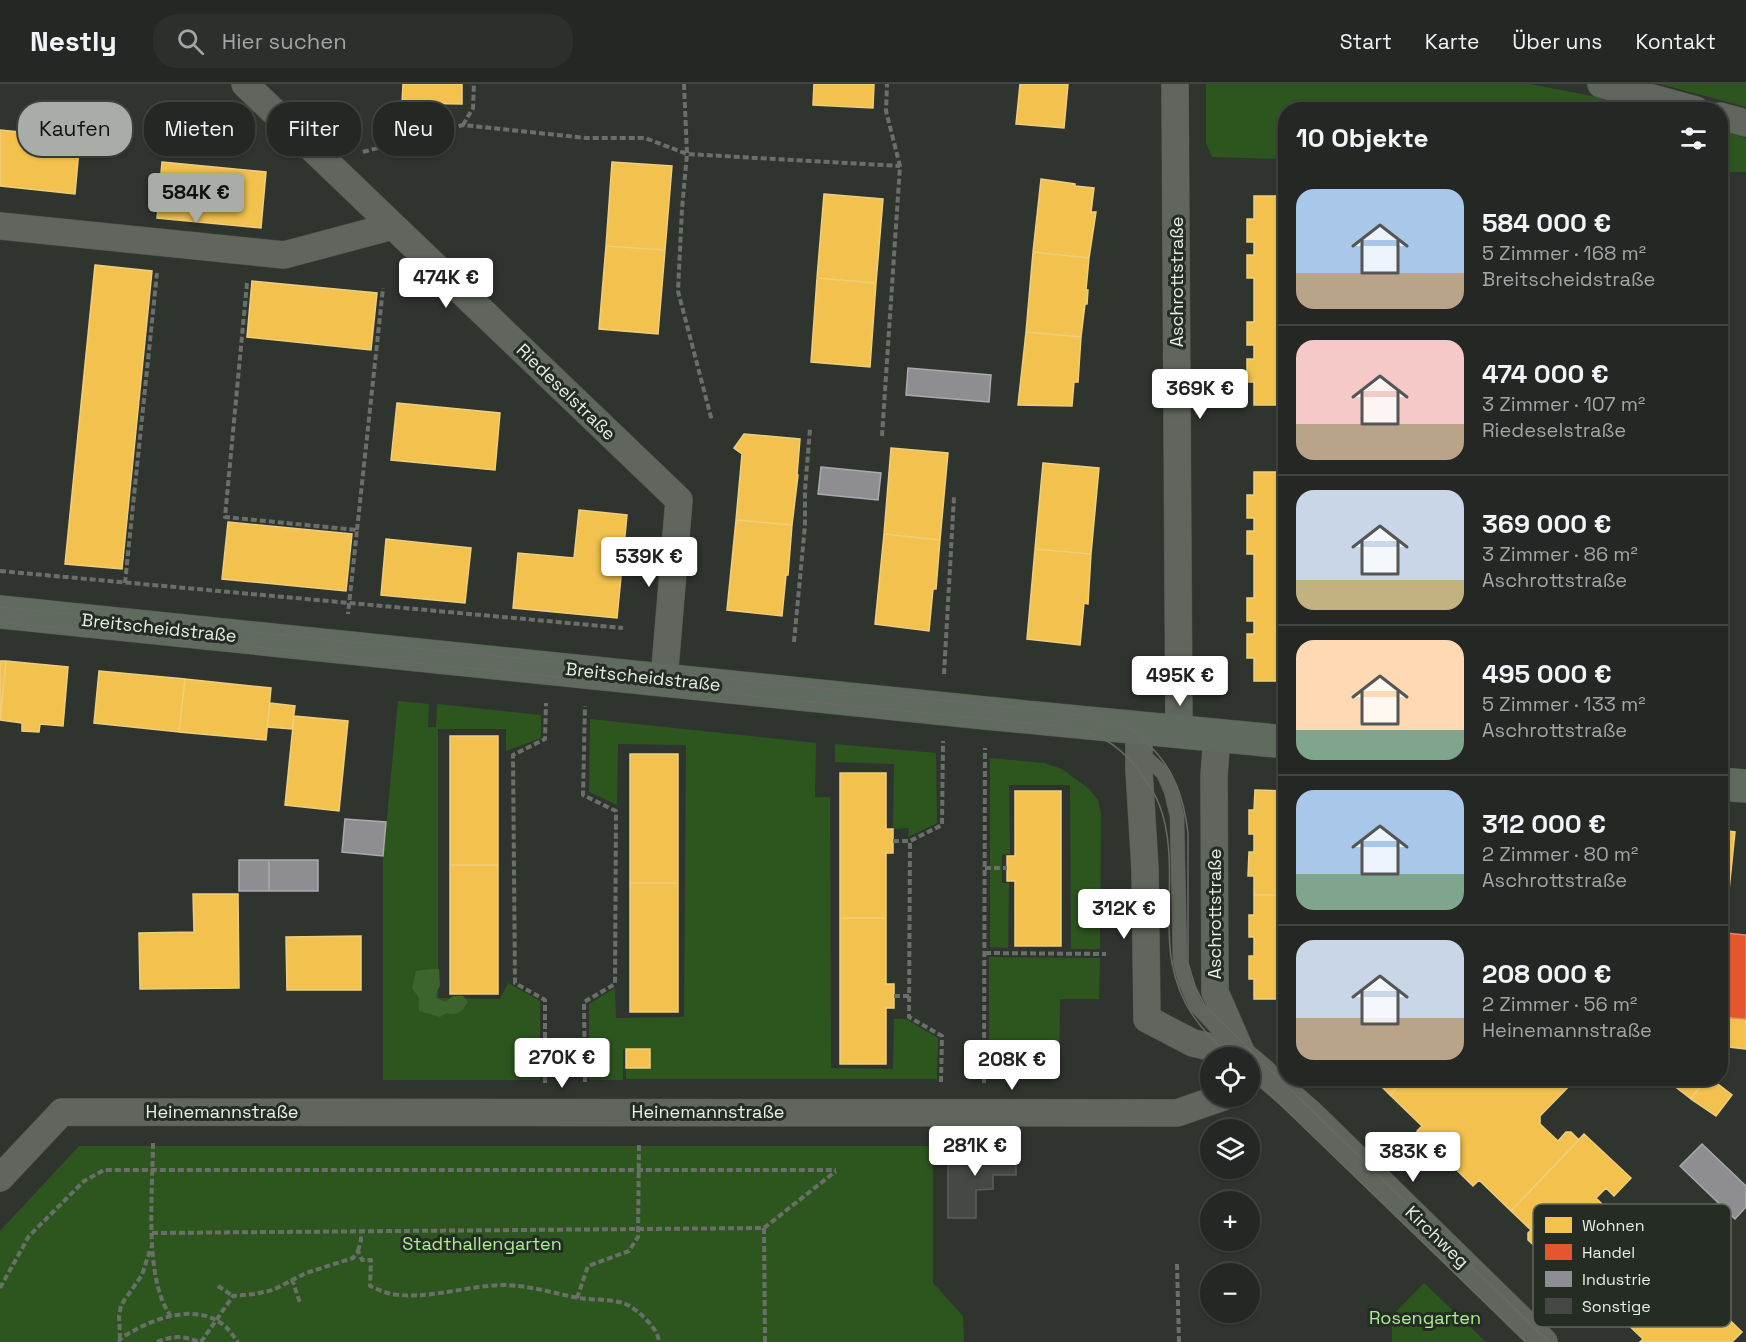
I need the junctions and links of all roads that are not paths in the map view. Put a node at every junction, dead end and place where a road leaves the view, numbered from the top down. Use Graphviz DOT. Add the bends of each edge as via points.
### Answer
graph roads {
  1 [pos="245,84"];
  2 [pos="1175,84"];
  3 [pos="1600,84"];
  4 [pos="1666,102"];
  5 [pos="1728,118"];
  6 [pos="1746,123"];
  7 [pos="0,226"];
  8 [pos="393,226"];
  9 [pos="0,612"];
  10 [pos="664,680"];
  11 [pos="1179,732"];
  12 [pos="1217,736"];
  13 [pos="1139,740"];
  14 [pos="1278,741"];
  15 [pos="1728,785"];
  16 [pos="1746,786"];
  17 [pos="1204,1047"];
  18 [pos="1233,1047"];
  19 [pos="1241,1047"];
  20 [pos="1260,1073"];
  21 [pos="1200,1105"];
  22 [pos="0,1178"];
  23 [pos="1544,1342"];
  1 -- 8 [label="street, Riedeselstraße"];
  2 -- 11 [label="street, Aschrottstraße"];
  3 -- 4 [label="street"];
  5 -- 6 [label="street"];
  7 -- 8 [label="street" via="284,255"];
  8 -- 10 [label="street, Riedeselstraße" via="679,500"];
  9 -- 10 [label="main road, Breitscheidstraße"];
  10 -- 13 [label="main road, Breitscheidstraße"];
  11 -- 12 [label="main road, Breitscheidstraße"];
  11 -- 13 [label="main road, Breitscheidstraße"];
  12 -- 14 [label="main road, Breitscheidstraße"];
  12 -- 19 [label="street, Aschrottstraße" via="1215,992"];
  13 -- 17 [label="street" via="1147,1019"];
  13 -- 18 [label="lane" via="1163,773 1178,816 1180,961 1185,981 1196,1006"];
  15 -- 16 [label="main road"];
  20 -- 23 [label="street, Kirchweg" via="1310,1113"];
  21 -- 22 [label="street, Heinemannstraße" via="1177,1113 62,1112"];
}
